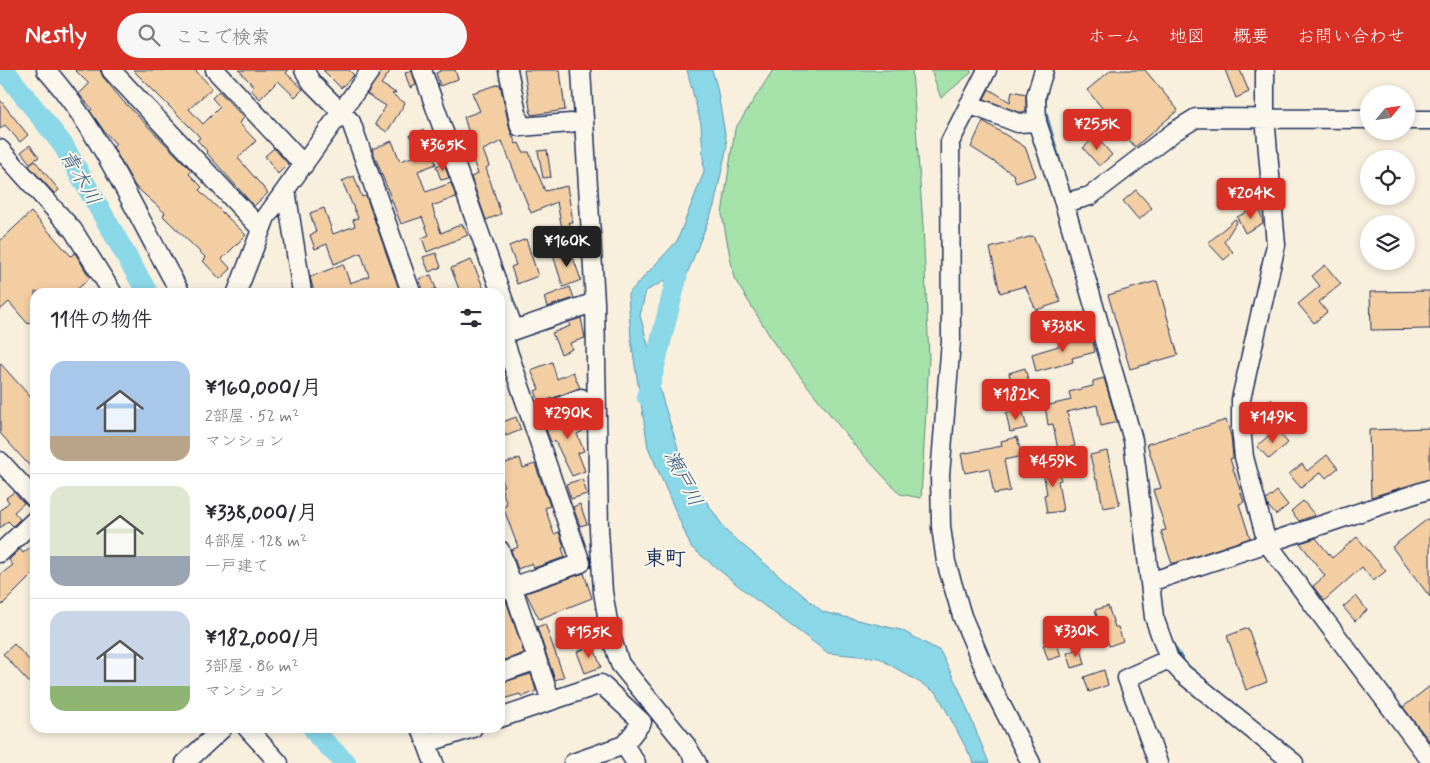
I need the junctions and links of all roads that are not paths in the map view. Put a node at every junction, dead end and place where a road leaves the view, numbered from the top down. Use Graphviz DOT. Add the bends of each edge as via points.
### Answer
graph roads {
  1 [pos="46,70"];
  2 [pos="111,70"];
  3 [pos="216,70"];
  4 [pos="304,70"];
  5 [pos="371,70"];
  6 [pos="422,70"];
  7 [pos="508,70"];
  8 [pos="581,70"];
  9 [pos="987,70"];
  10 [pos="1044,70"];
  11 [pos="1265,70"];
  12 [pos="970,104"];
  13 [pos="342,113"];
  14 [pos="1265,117"];
  15 [pos="1360,119"];
  16 [pos="1415,120"];
  17 [pos="1430,120"];
  18 [pos="1037,122"];
  19 [pos="571,123"];
  20 [pos="0,149"];
  21 [pos="304,165"];
  22 [pos="286,190"];
  23 [pos="1064,203"];
  24 [pos="261,229"];
  25 [pos="109,288"];
  26 [pos="178,288"];
  27 [pos="239,288"];
  28 [pos="301,288"];
  29 [pos="410,288"];
  30 [pos="491,288"];
  31 [pos="595,302"];
  32 [pos="505,333"];
  33 [pos="581,398"];
  34 [pos="531,418"];
  35 [pos="0,461"];
  36 [pos="1430,489"];
  37 [pos="30,494"];
  38 [pos="30,525"];
  39 [pos="1267,543"];
  40 [pos="0,553"];
  41 [pos="1150,582"];
  42 [pos="506,589"];
  43 [pos="619,659"];
  44 [pos="1169,659"];
  45 [pos="537,660"];
  46 [pos="505,671"];
  47 [pos="605,688"];
  48 [pos="551,701"];
  49 [pos="505,716"];
  50 [pos="218,733"];
  51 [pos="252,733"];
  52 [pos="438,733"];
  53 [pos="424,735"];
  54 [pos="624,745"];
  55 [pos="1430,760"];
  56 [pos="579,762"];
  57 [pos="185,763"];
  58 [pos="279,763"];
  59 [pos="434,763"];
  60 [pos="636,763"];
  61 [pos="696,763"];
  62 [pos="1031,763"];
  63 [pos="1158,763"];
  64 [pos="1294,763"];
  1 -- 26 [label="street" via="66,92 95,139"];
  2 -- 24 [label="street"];
  3 -- 21 [label="street"];
  4 -- 13 [label="street" via="312,83"];
  5 -- 13 [label="street"];
  6 -- 30 [label="street"];
  7 -- 19 [label="street" via="520,127"];
  8 -- 31 [label="street"];
  9 -- 12 [label="street"];
  10 -- 18 [label="street" via="1036,96"];
  11 -- 14 [label="street"];
  12 -- 18 [label="street" via="1018,123"];
  12 -- 62 [label="street" via="950,142 952,341 940,475 941,527 946,562 962,616 993,689"];
  13 -- 21 [label="street"];
  13 -- 29 [label="street" via="351,122"];
  14 -- 15 [label="street"];
  14 -- 23 [label="street" via="1196,118 1090,196"];
  14 -- 39 [label="street" via="1276,245 1241,399 1241,428 1244,457"];
  16 -- 17 [label="street"];
  18 -- 23 [label="street"];
  20 -- 25 [label="street" via="73,230"];
  21 -- 22 [label="street"];
  22 -- 24 [label="street"];
  22 -- 28 [label="street"];
  23 -- 41 [label="street" via="1133,440"];
  24 -- 27 [label="street"];
  31 -- 32 [label="street"];
  31 -- 43 [label="street" via="603,592 610,633"];
  32 -- 34 [label="street"];
  33 -- 34 [label="street"];
  34 -- 42 [label="street" via="581,563"];
  35 -- 37 [label="street"];
  36 -- 39 [label="street"];
  38 -- 40 [label="street"];
  39 -- 41 [label="street"];
  39 -- 55 [label="street"];
  41 -- 44 [label="street" via="1154,617"];
  42 -- 45 [label="street"];
  43 -- 47 [label="street"];
  43 -- 61 [label="street" via="634,684 665,718"];
  44 -- 63 [label="street" via="1127,678"];
  44 -- 64 [label="street" via="1183,674"];
  45 -- 46 [label="street"];
  45 -- 48 [label="street"];
  47 -- 48 [label="street" via="602,684"];
  47 -- 54 [label="street" via="642,722"];
  48 -- 49 [label="street"];
  50 -- 57 [label="street"];
  51 -- 58 [label="street"];
  52 -- 53 [label="street"];
  53 -- 59 [label="street"];
  54 -- 56 [label="street"];
  54 -- 60 [label="street"];
}
